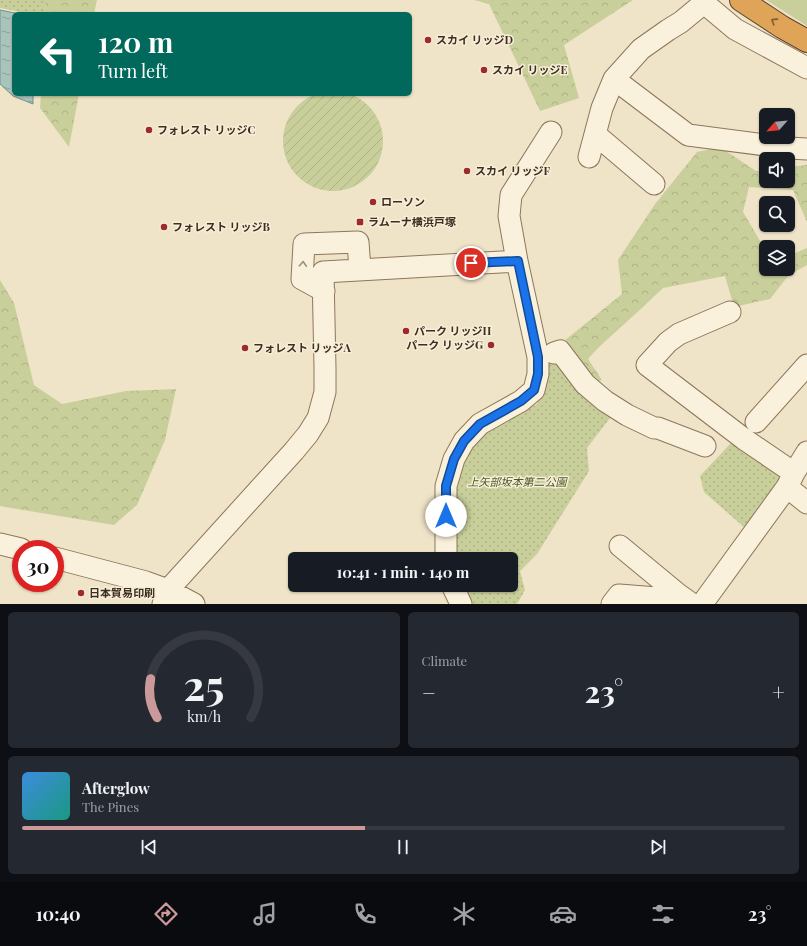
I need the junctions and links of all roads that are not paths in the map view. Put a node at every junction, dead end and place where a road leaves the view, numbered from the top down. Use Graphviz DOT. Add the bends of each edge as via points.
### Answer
graph roads {
  1 [pos="741,0"];
  2 [pos="807,41"];
  3 [pos="807,68"];
  4 [pos="614,79"];
  5 [pos="551,132"];
  6 [pos="595,134"];
  7 [pos="807,149"];
  8 [pos="589,157"];
  9 [pos="654,184"];
  10 [pos="518,261"];
  11 [pos="360,270"];
  12 [pos="324,291"];
  13 [pos="730,312"];
  14 [pos="546,355"];
  15 [pos="807,365"];
  16 [pos="756,422"];
  17 [pos="734,432"];
  18 [pos="807,452"];
  19 [pos="790,480"];
  20 [pos="807,503"];
  21 [pos="0,544"];
  22 [pos="620,546"];
  23 [pos="12,547"];
  24 [pos="446,552"];
  25 [pos="64,560"];
  26 [pos="455,592"];
  27 [pos="166,597"];
  28 [pos="194,604"];
  29 [pos="461,604"];
  30 [pos="612,604"];
  31 [pos="675,604"];
  32 [pos="692,604"];
  33 [pos="702,604"];
  2 -- 1 [label="highway, one-way"];
  3 -- 4 [label="street" via="735,29 704,3 641,49"];
  4 -- 6 [label="street"];
  4 -- 7 [label="street" via="688,135"];
  5 -- 10 [label="street" via="511,195 509,216"];
  6 -- 8 [label="street"];
  6 -- 9 [label="street"];
  10 -- 11 [label="street"];
  10 -- 14 [label="street"];
  11 -- 12 [label="street" via="323,272"];
  12 -- 11 [label="street, one-way" via="302,279 304,244 358,242"];
  12 -- 27 [label="street" via="325,392 318,418 294,451"];
  13 -- 17 [label="street" via="679,334 647,365"];
  14 -- 17 [label="street" via="560,351 585,384 605,401 627,415 700,448"];
  14 -- 24 [label="street" via="534,390 521,401 480,424 464,441 454,459 446,486"];
  15 -- 16 [label="street"];
  17 -- 19 [label="street"];
  18 -- 19 [label="street"];
  19 -- 20 [label="street"];
  19 -- 33 [label="street"];
  21 -- 23 [label="street"];
  22 -- 32 [label="street" via="650,560"];
  25 -- 27 [label="street" via="146,582"];
  26 -- 29 [label="street"];
  27 -- 28 [label="street"];
  30 -- 31 [label="street" via="619,595 657,598"];
}
